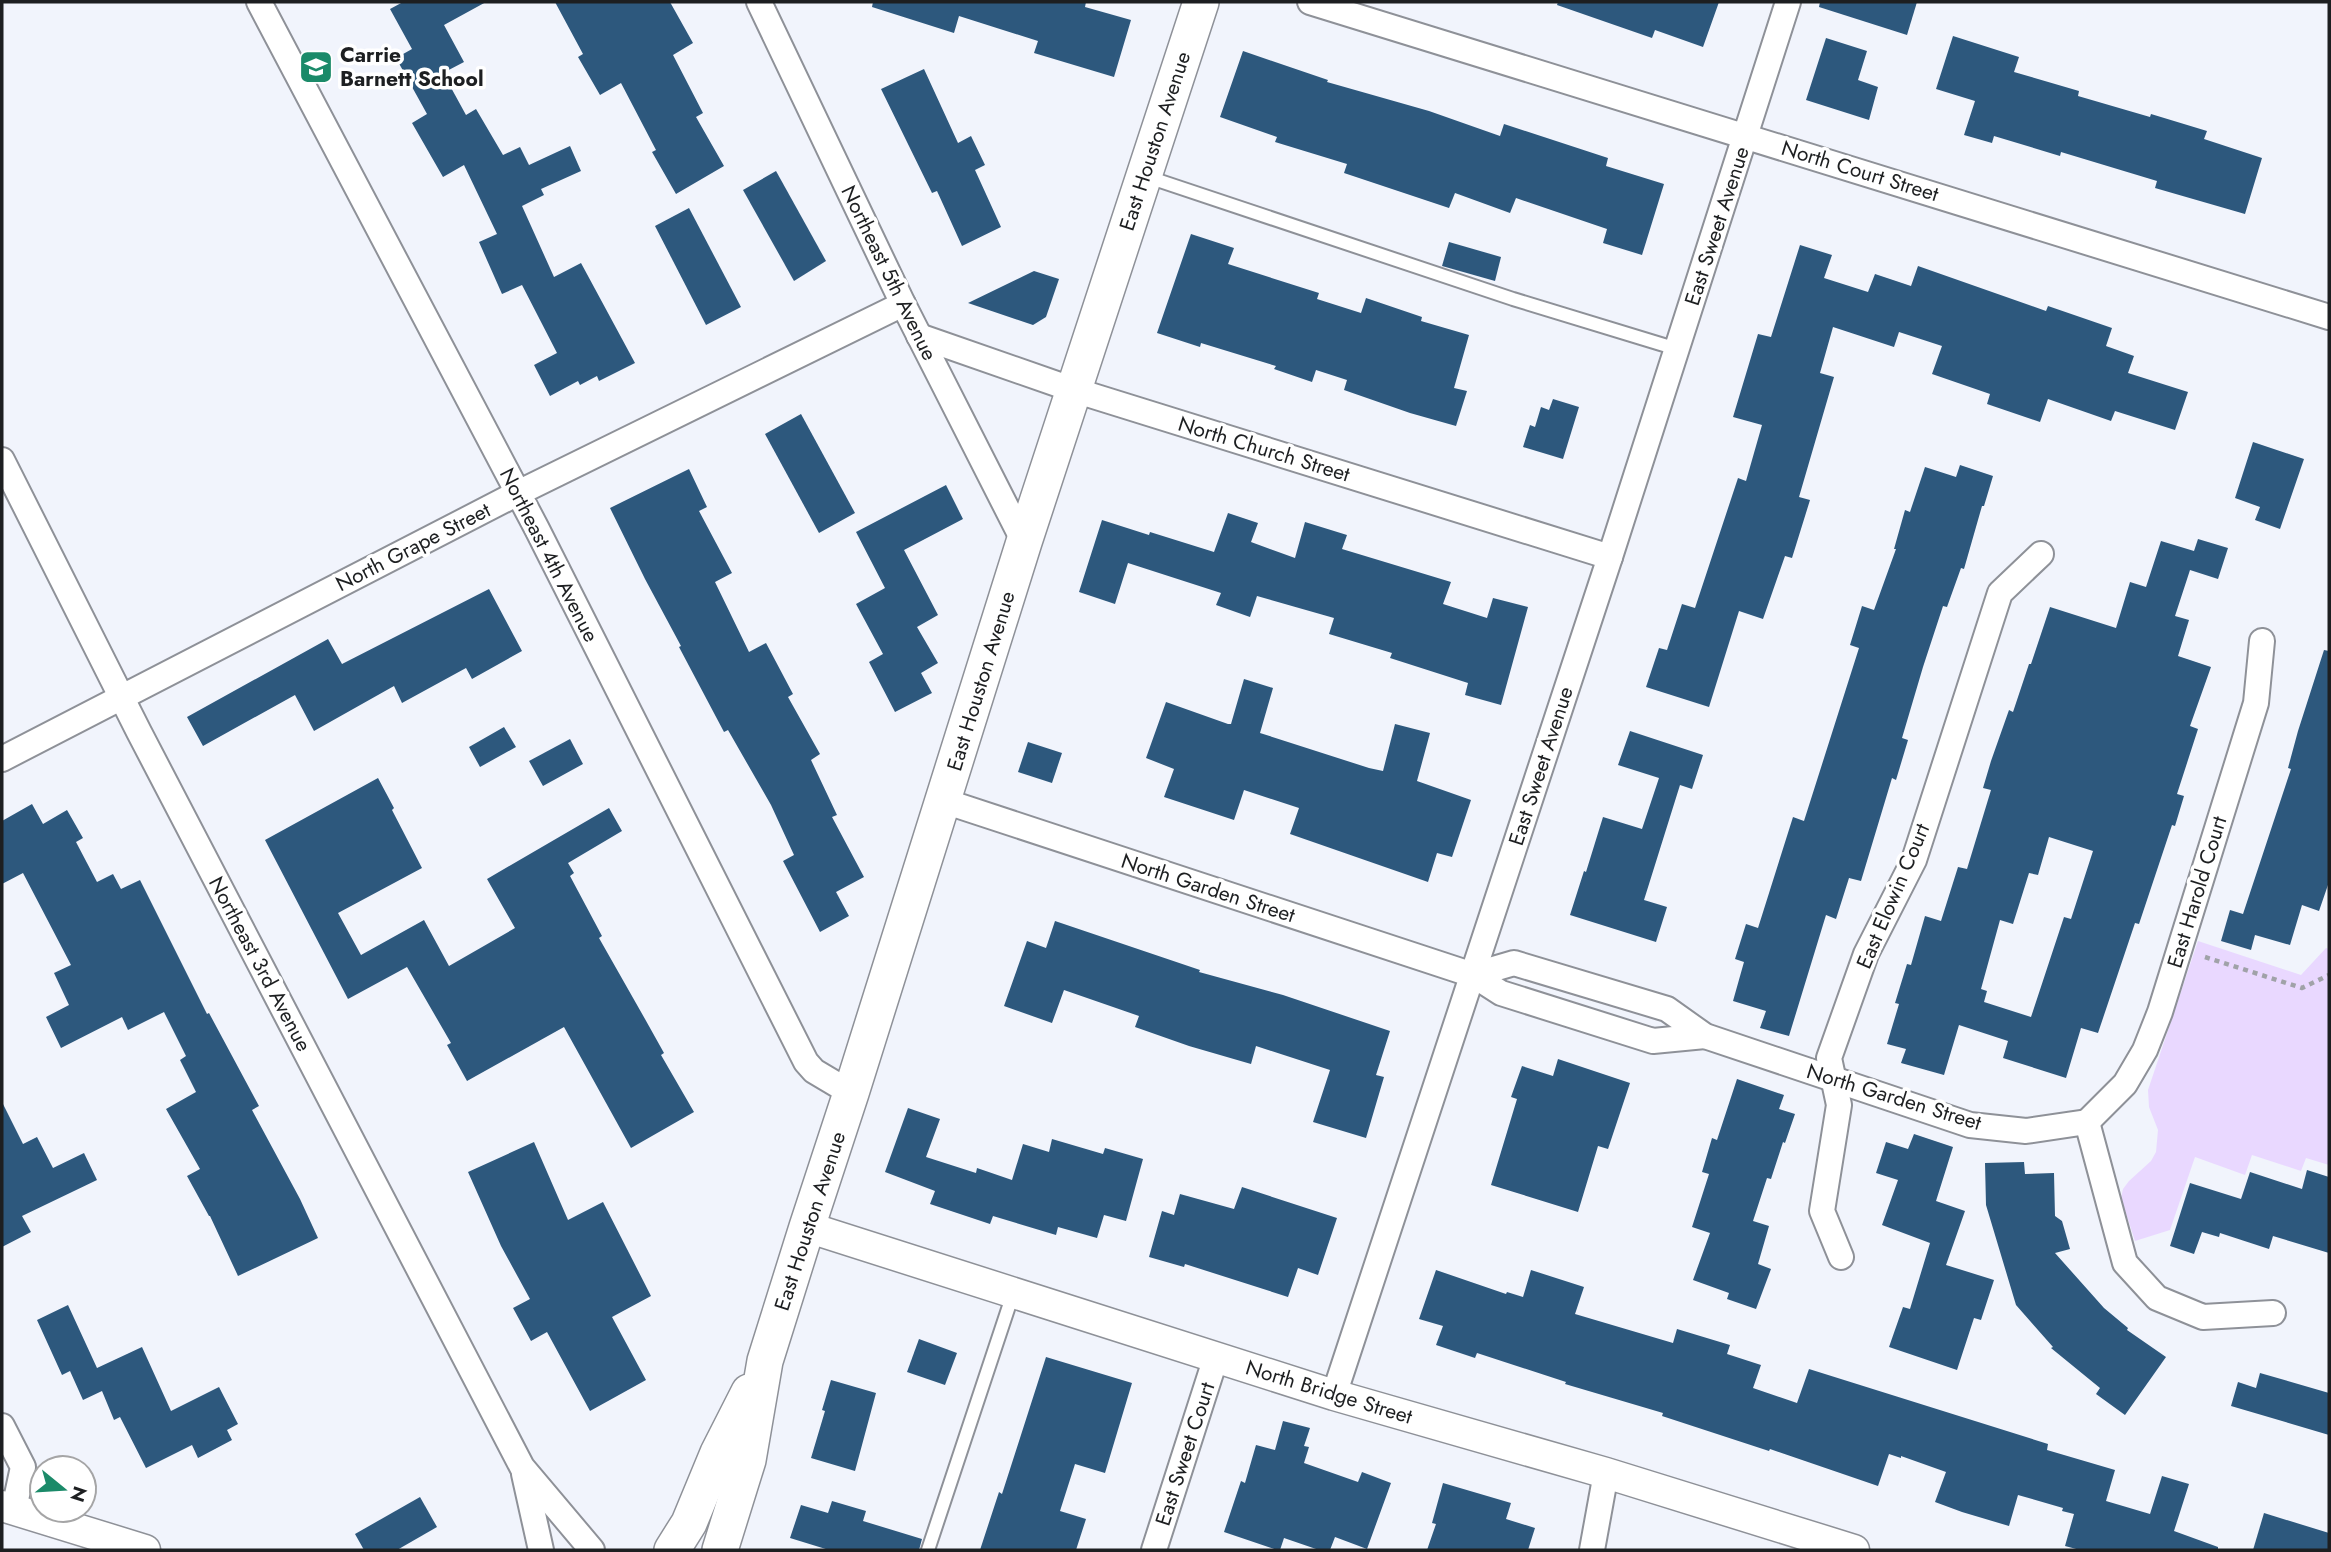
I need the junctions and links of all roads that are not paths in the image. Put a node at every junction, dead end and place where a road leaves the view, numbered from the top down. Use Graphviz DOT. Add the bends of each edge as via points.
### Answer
graph roads {
  1 [pos="260,2"];
  2 [pos="759,2"];
  3 [pos="1201,2"];
  4 [pos="1310,2"];
  5 [pos="1788,2"];
  6 [pos="1746,135"];
  7 [pos="1144,176"];
  8 [pos="903,304"];
  9 [pos="2329,317"];
  10 [pos="919,336"];
  11 [pos="1677,349"];
  12 [pos="1074,390"];
  13 [pos="2,460"];
  14 [pos="518,493"];
  15 [pos="1024,542"];
  16 [pos="2041,554"];
  17 [pos="1609,557"];
  18 [pos="2262,641"];
  19 [pos="122,697"];
  20 [pos="2,759"];
  21 [pos="944,801"];
  22 [pos="1473,975"];
  23 [pos="1705,1036"];
  24 [pos="1833,1080"];
  25 [pos="851,1093"];
  26 [pos="2087,1122"];
  27 [pos="807,1227"];
  28 [pos="1841,1257"];
  29 [pos="1013,1294"];
  30 [pos="2273,1313"];
  31 [pos="1216,1357"];
  32 [pos="765,1361"];
  33 [pos="1334,1395"];
  34 [pos="2,1426"];
  35 [pos="522,1467"];
  36 [pos="1606,1473"];
  37 [pos="8,1507"];
  38 [pos="145,1550"];
  39 [pos="541,1550"];
  40 [pos="592,1550"];
  41 [pos="672,1550"];
  42 [pos="720,1550"];
  43 [pos="928,1550"];
  44 [pos="1154,1550"];
  45 [pos="1592,1550"];
  46 [pos="1854,1550"];
  1 -- 14 [label="street, Northeast 4th Avenue"];
  2 -- 8 [label="street, Northeast 5th Avenue"];
  3 -- 7 [label="main road, East Houston Avenue"];
  4 -- 6 [label="street, North Court Street"];
  5 -- 6 [label="street, East Sweet Avenue"];
  6 -- 9 [label="street, North Court Street"];
  6 -- 11 [label="street, East Sweet Avenue"];
  7 -- 11 [label="lane"];
  7 -- 12 [label="main road, East Houston Avenue"];
  8 -- 10 [label="street, Northeast 5th Avenue"];
  8 -- 14 [label="street, North Grape Street"];
  10 -- 12 [label="street, North Church Street"];
  10 -- 15 [label="street, Northeast 5th Avenue"];
  11 -- 17 [label="street, East Sweet Avenue"];
  12 -- 15 [label="main road, East Houston Avenue"];
  12 -- 17 [label="street, North Church Street"];
  13 -- 19 [label="street, Northeast 3rd Avenue"];
  14 -- 19 [label="street, North Grape Street"];
  14 -- 25 [label="street, Northeast 4th Avenue" via="806,1062"];
  15 -- 21 [label="main road, East Houston Avenue"];
  16 -- 24 [label="street, East Elowin Court" via="2000,593 1914,860 1866,954 1829,1058"];
  17 -- 22 [label="street, East Sweet Avenue"];
  18 -- 26 [label="street, East Harold Court" via="2256,703 2160,1012 2125,1084"];
  19 -- 20 [label="street, North Grape Street"];
  19 -- 35 [label="street, Northeast 3rd Avenue"];
  21 -- 22 [label="street, North Garden Street"];
  21 -- 25 [label="main road, East Houston Avenue"];
  22 -- 23 [label="street, North Garden Street" via="1501,993 1653,1041"];
  22 -- 23 [label="street, North Garden Street" via="1514,963 1667,1009"];
  22 -- 33 [label="street, East Sweet Avenue"];
  23 -- 24 [label="street, North Garden Street"];
  24 -- 26 [label="street, North Garden Street" via="1970,1125 2026,1131"];
  24 -- 28 [label="street, East Elowin Court" via="1839,1105 1822,1211"];
  25 -- 27 [label="main road, East Houston Avenue"];
  26 -- 30 [label="street" via="2125,1263 2157,1298 2203,1317"];
  27 -- 29 [label="street, North Bridge Street"];
  27 -- 32 [label="main road, East Houston Avenue"];
  29 -- 31 [label="street, North Bridge Street"];
  29 -- 43 [label="lane"];
  31 -- 33 [label="street, North Bridge Street"];
  31 -- 44 [label="street, East Sweet Court"];
  32 -- 41 [label="main road, East Houston Avenue"];
  32 -- 42 [label="main road, East Houston Avenue" via="748,1460"];
  33 -- 36 [label="street, North Bridge Street"];
  34 -- 37 [label="street" via="23,1467"];
  35 -- 39 [label="street, Northeast 3rd Avenue"];
  35 -- 40 [label="street, Northeast 3rd Avenue"];
  36 -- 45 [label="street"];
  36 -- 46 [label="street, North Bridge Street"];
  37 -- 38 [label="street"];
}
